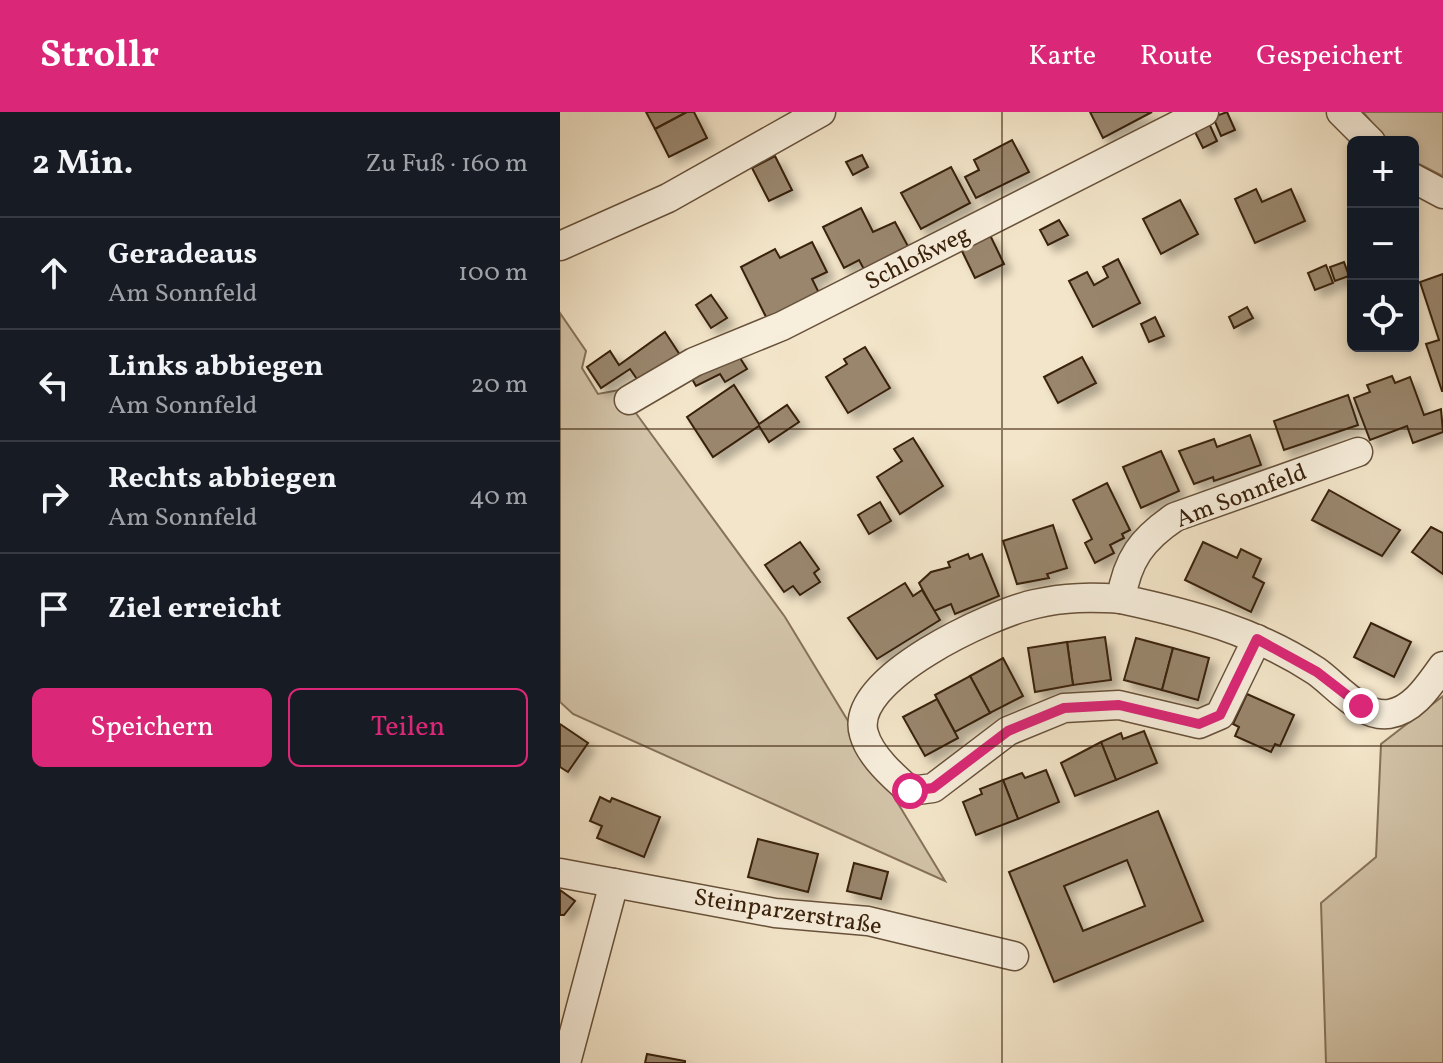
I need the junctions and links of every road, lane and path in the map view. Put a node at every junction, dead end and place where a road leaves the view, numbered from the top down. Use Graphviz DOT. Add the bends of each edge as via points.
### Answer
graph roads {
  1 [pos="821,112"];
  2 [pos="1204,112"];
  3 [pos="1341,112"];
  4 [pos="1365,136"];
  5 [pos="1419,181"];
  6 [pos="1443,194"];
  7 [pos="560,246"];
  8 [pos="629,400"];
  9 [pos="1358,452"];
  10 [pos="1121,599"];
  11 [pos="1257,639"];
  12 [pos="1443,666"];
  13 [pos="560,873"];
  14 [pos="614,883"];
  15 [pos="1014,956"];
  16 [pos="566,1063"];
  1 -- 7 [label="street" via="668,198"];
  2 -- 8 [label="street, Schloßweg" via="782,326 719,350"];
  3 -- 4 [label="street"];
  5 -- 6 [label="street"];
  9 -- 10 [label="street, Am Sonnfeld" via="1175,517 1133,555"];
  10 -- 11 [label="street" via="1192,614"];
  10 -- 11 [label="street" via="1077,596 1030,605 946,639 877,693 863,714 864,734 889,773 910,791 933,788 1008,731 1064,708 1119,705 1199,724 1220,715"];
  11 -- 12 [label="street" via="1380,714 1406,707 1421,696"];
  13 -- 14 [label="street, Steinparzerstraße"];
  14 -- 15 [label="street, Steinparzerstraße" via="775,913 868,921"];
  14 -- 16 [label="street"];
}
